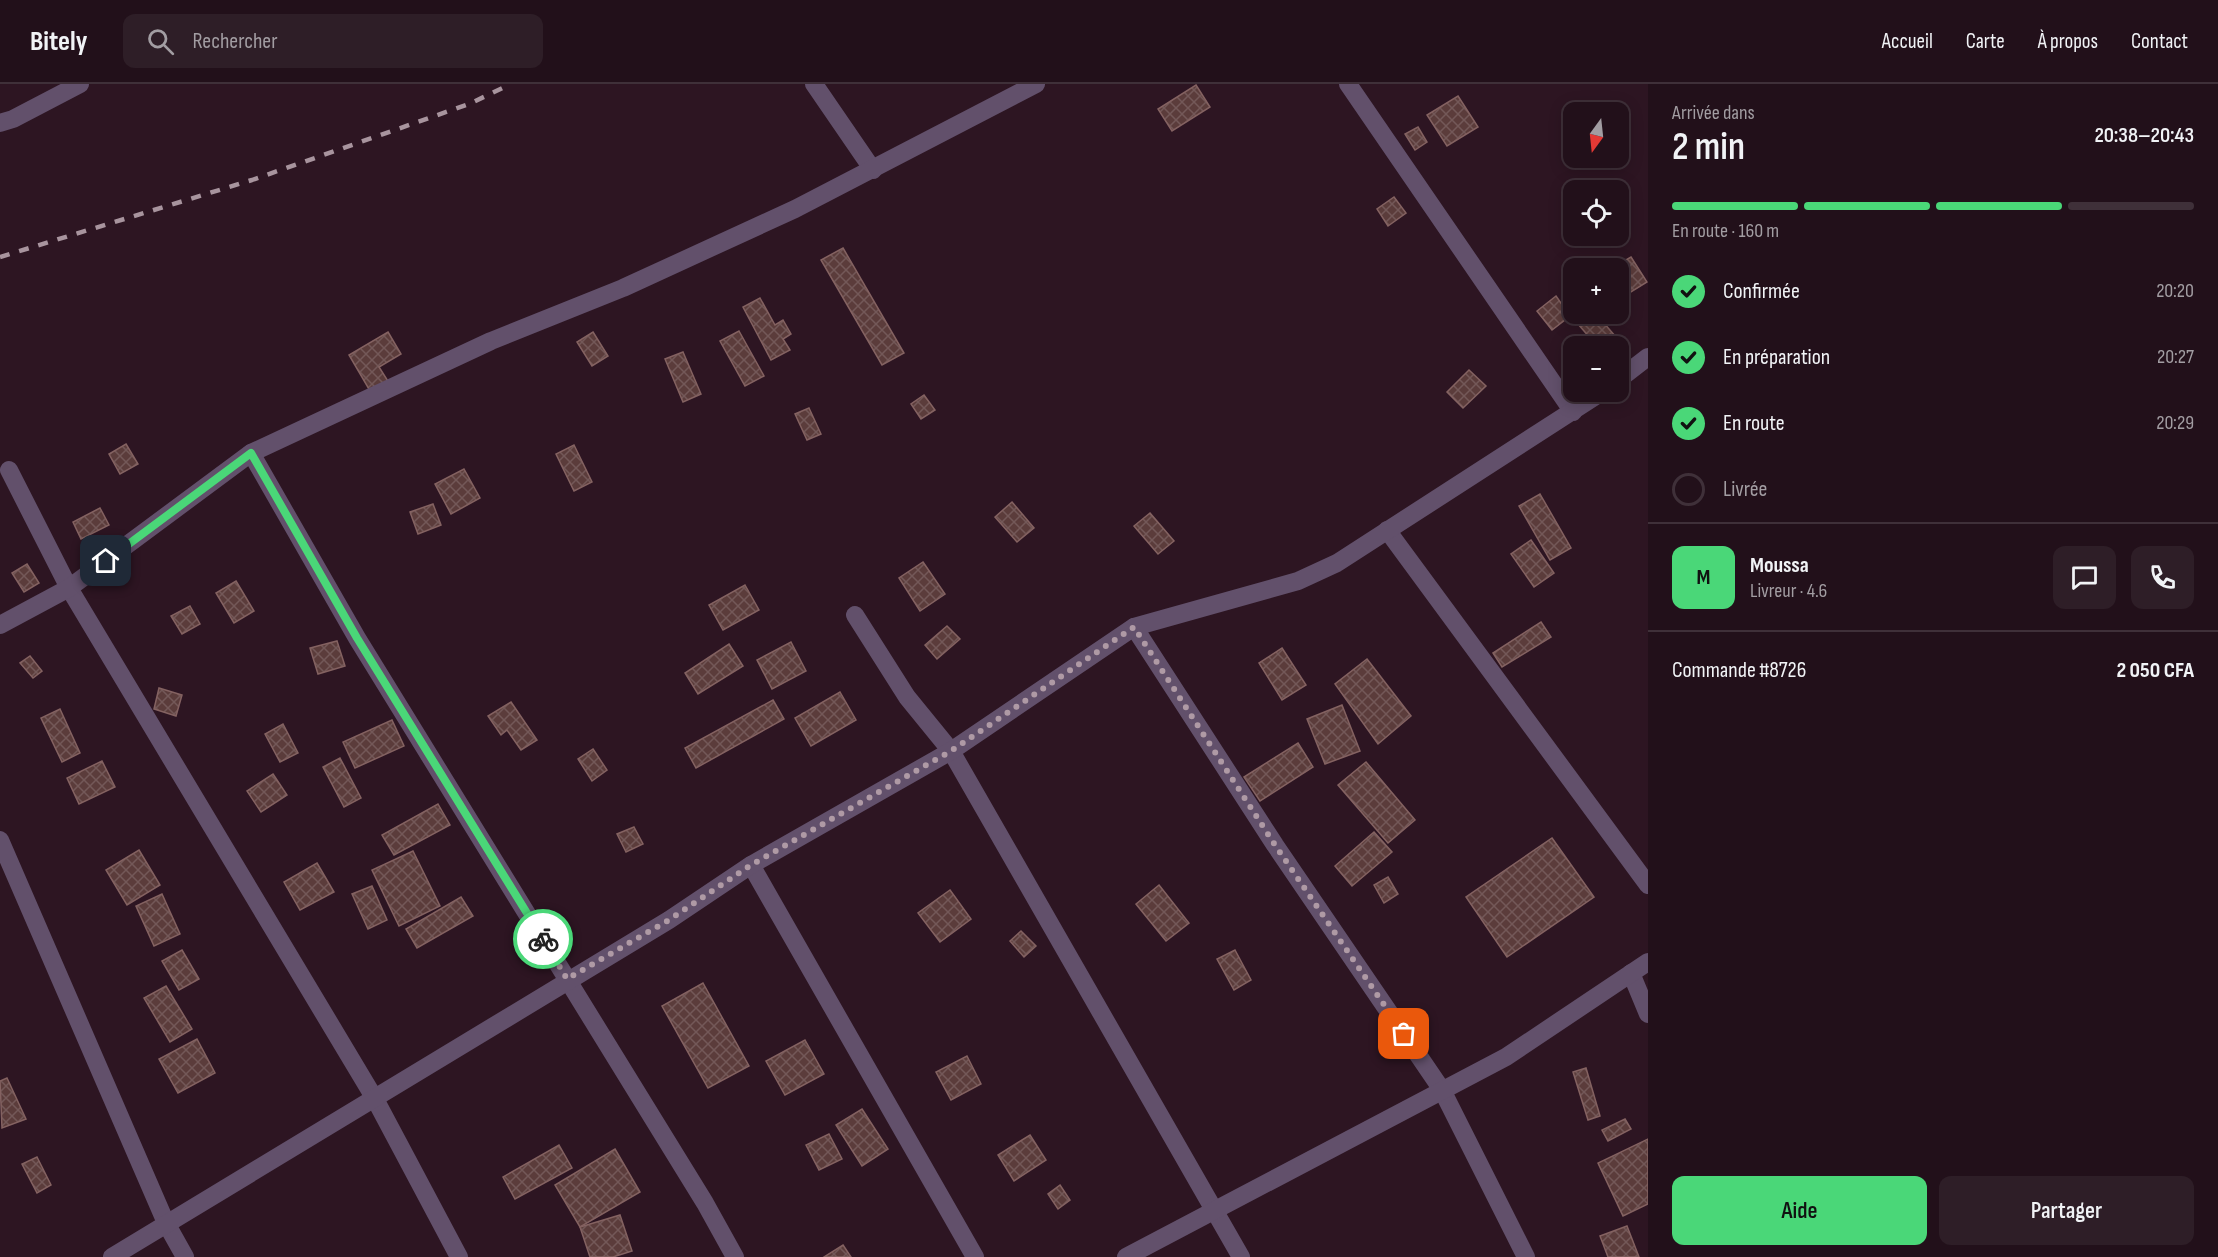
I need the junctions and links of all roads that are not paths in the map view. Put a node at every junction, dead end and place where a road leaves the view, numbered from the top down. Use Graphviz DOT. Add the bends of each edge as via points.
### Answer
graph roads {
  1 [pos="80,84"];
  2 [pos="814,84"];
  3 [pos="1036,84"];
  4 [pos="1348,84"];
  5 [pos="0,123"];
  6 [pos="873,170"];
  7 [pos="1648,357"];
  8 [pos="1629,372"];
  9 [pos="1588,402"];
  10 [pos="1573,412"];
  11 [pos="251,453"];
  12 [pos="9,470"];
  13 [pos="1388,530"];
  14 [pos="69,588"];
  15 [pos="855,615"];
  16 [pos="0,625"];
  17 [pos="1134,627"];
  18 [pos="951,751"];
  19 [pos="0,840"];
  20 [pos="751,865"];
  21 [pos="1648,885"];
  22 [pos="1648,962"];
  23 [pos="1631,973"];
  24 [pos="567,979"];
  25 [pos="1648,1014"];
  26 [pos="1442,1090"];
  27 [pos="375,1099"];
  28 [pos="1214,1211"];
  29 [pos="166,1223"];
  30 [pos="112,1257"];
  31 [pos="185,1257"];
  32 [pos="459,1257"];
  33 [pos="735,1257"];
  34 [pos="975,1257"];
  35 [pos="1126,1257"];
  36 [pos="1241,1257"];
  37 [pos="1526,1257"];
  1 -- 5 [label="street"];
  2 -- 6 [label="street"];
  3 -- 6 [label="street"];
  4 -- 10 [label="street"];
  6 -- 11 [label="street" via="623,288 491,341"];
  7 -- 8 [label="street"];
  9 -- 10 [label="street"];
  10 -- 13 [label="street"];
  11 -- 14 [label="street"];
  11 -- 24 [label="street" via="357,638"];
  12 -- 14 [label="street"];
  13 -- 17 [label="street" via="1337,563 1298,581"];
  13 -- 21 [label="street"];
  14 -- 16 [label="street"];
  14 -- 27 [label="street"];
  15 -- 18 [label="street" via="907,697"];
  17 -- 18 [label="street"];
  17 -- 26 [label="street" via="1275,845"];
  18 -- 20 [label="street"];
  18 -- 28 [label="street"];
  19 -- 29 [label="street"];
  20 -- 24 [label="street" via="669,920"];
  20 -- 34 [label="street"];
  22 -- 23 [label="street"];
  23 -- 25 [label="street"];
  23 -- 26 [label="street" via="1506,1057"];
  24 -- 27 [label="street"];
  24 -- 33 [label="street"];
  26 -- 28 [label="street"];
  26 -- 37 [label="street"];
  27 -- 29 [label="street"];
  27 -- 32 [label="street"];
  28 -- 35 [label="street"];
  28 -- 36 [label="street"];
  29 -- 30 [label="street"];
  29 -- 31 [label="street"];
}
